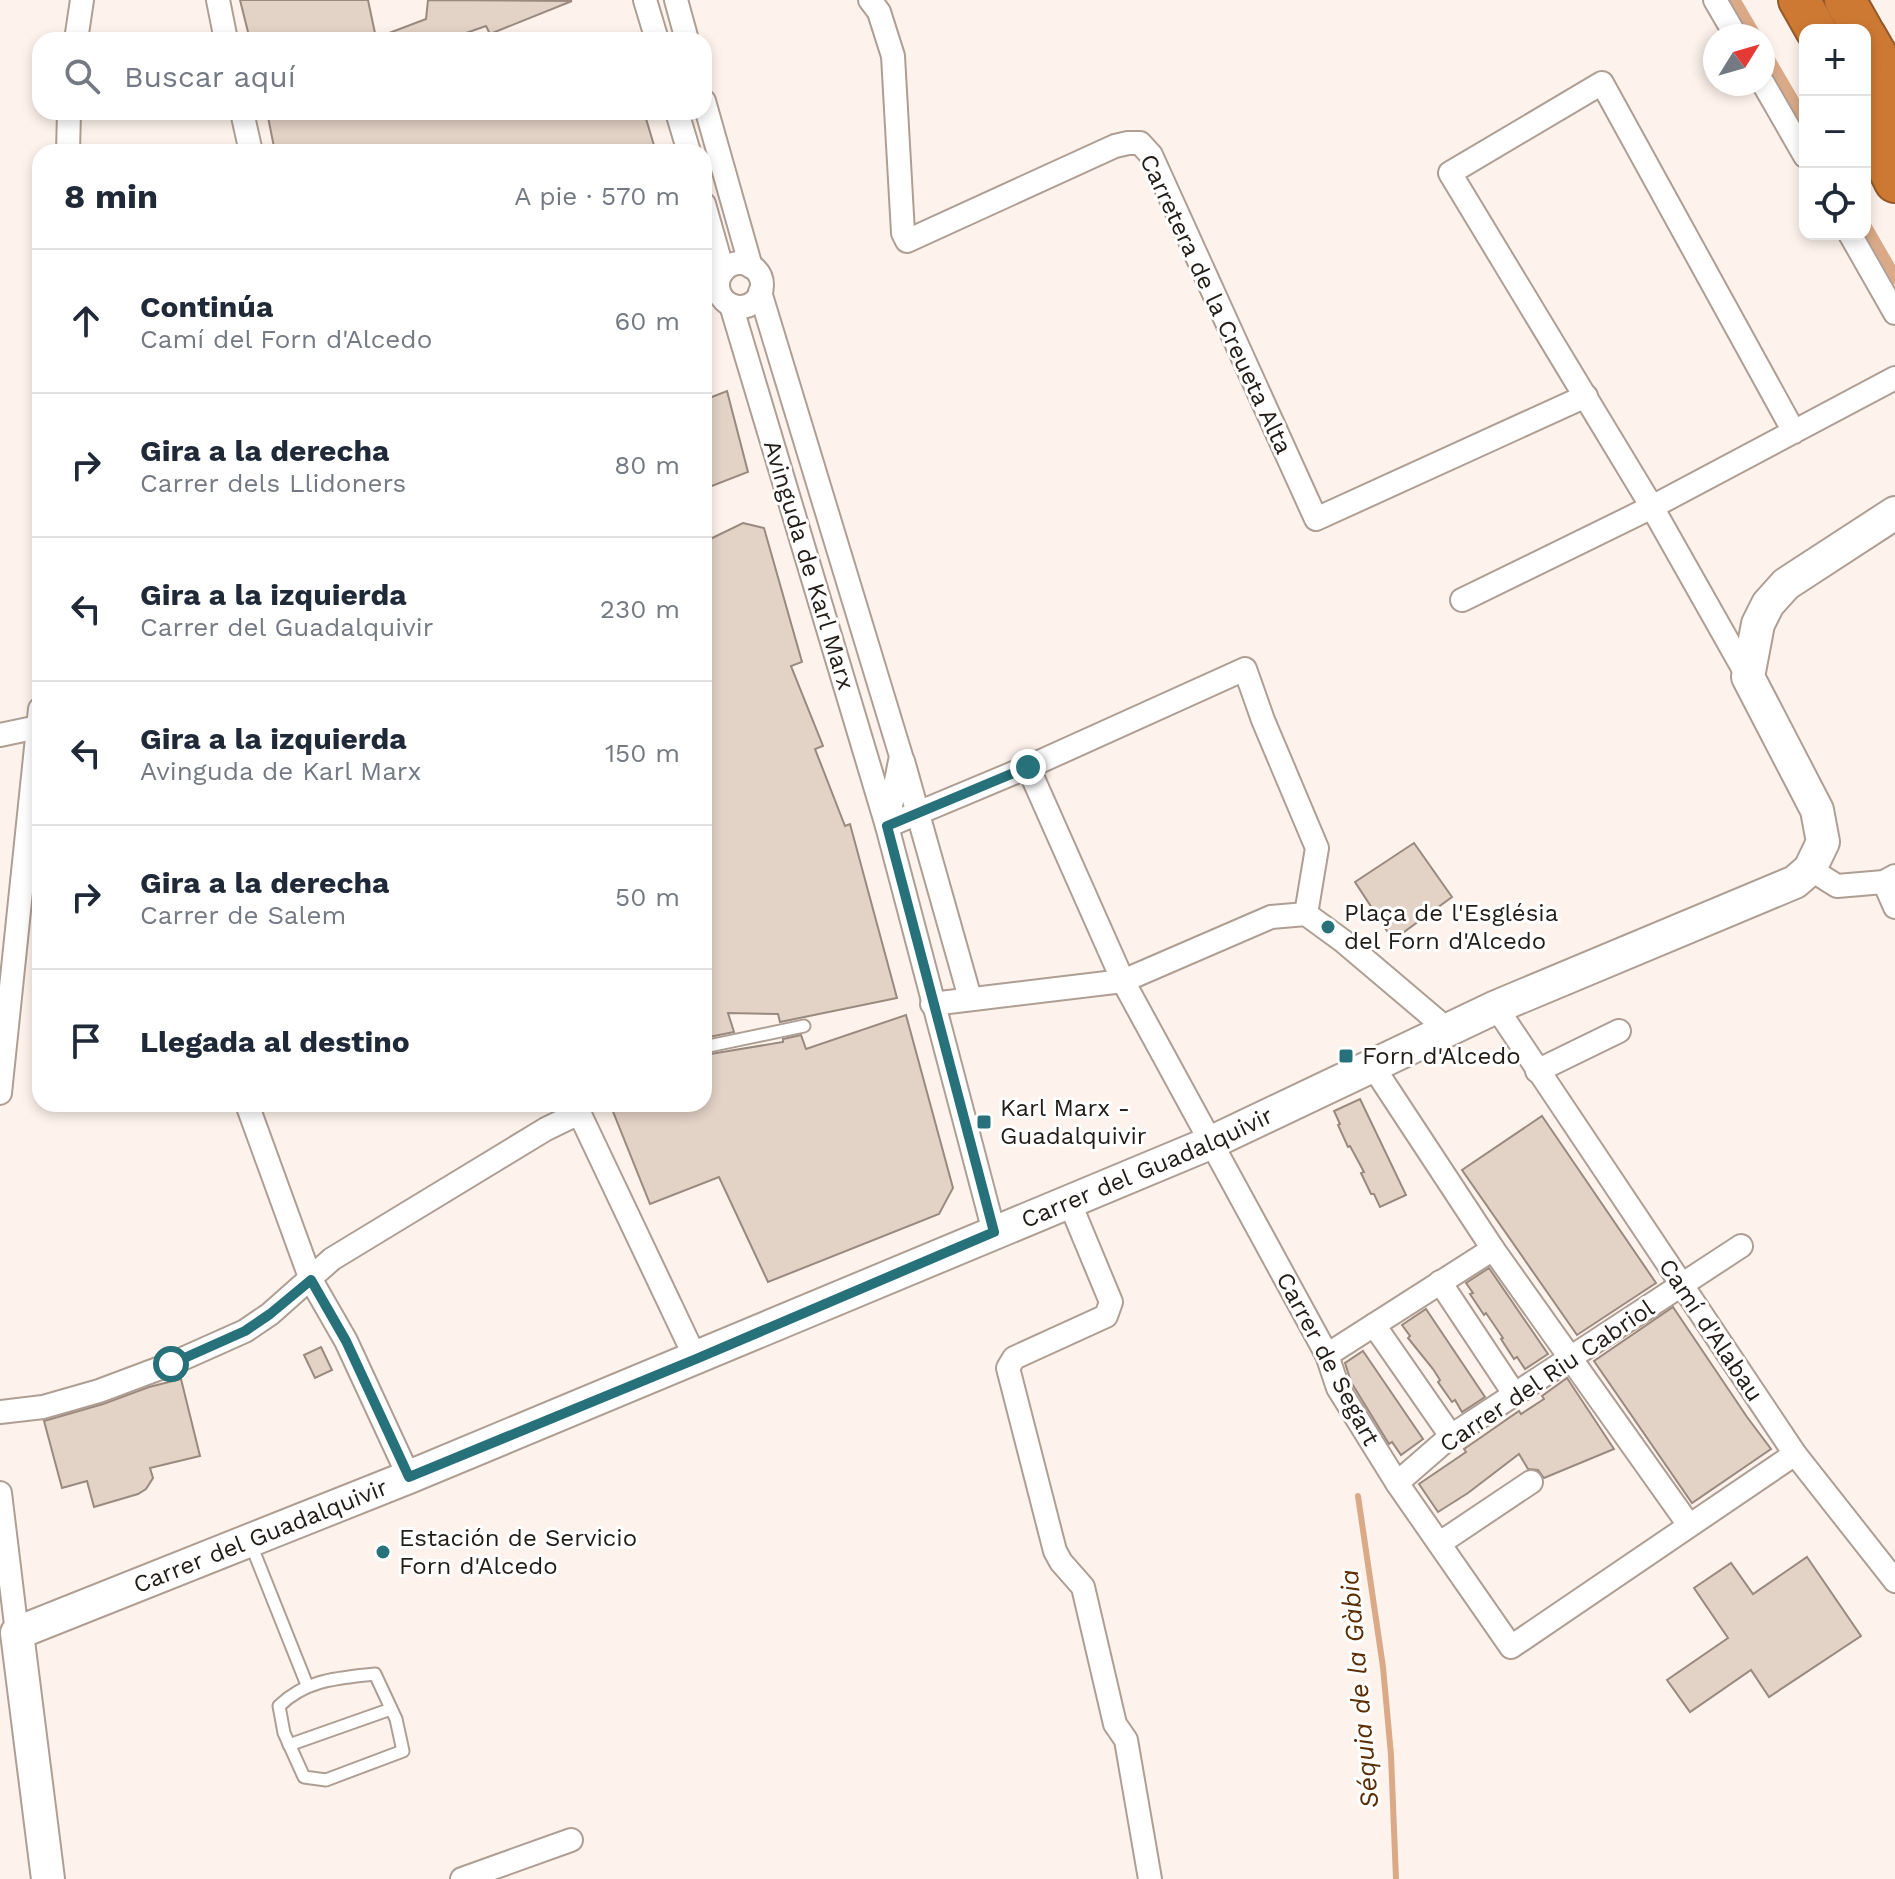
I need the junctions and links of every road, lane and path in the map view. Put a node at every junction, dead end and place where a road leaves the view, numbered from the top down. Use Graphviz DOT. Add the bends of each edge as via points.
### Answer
graph roads {
  1 [pos="82,0"];
  2 [pos="218,0"];
  3 [pos="645,0"];
  4 [pos="676,0"];
  5 [pos="870,0"];
  6 [pos="1715,0"];
  7 [pos="1799,0"];
  8 [pos="1819,0"];
  9 [pos="1845,0"];
  10 [pos="1729,24"];
  11 [pos="1813,24"];
  12 [pos="1833,24"];
  13 [pos="1859,24"];
  14 [pos="77,32"];
  15 [pos="224,32"];
  16 [pos="655,32"];
  17 [pos="685,32"];
  18 [pos="1871,44"];
  19 [pos="1895,87"];
  20 [pos="1871,91"];
  21 [pos="1770,96"];
  22 [pos="69,120"];
  23 [pos="244,120"];
  24 [pos="679,120"];
  25 [pos="709,120"];
  26 [pos="1871,133"];
  27 [pos="1895,133"];
  28 [pos="68,144"];
  29 [pos="249,144"];
  30 [pos="687,144"];
  31 [pos="1799,146"];
  32 [pos="1895,182"];
  33 [pos="712,232"];
  34 [pos="1853,240"];
  35 [pos="751,267"];
  36 [pos="723,271"];
  37 [pos="760,292"];
  38 [pos="719,301"];
  39 [pos="1895,313"];
  40 [pos="1895,378"];
  41 [pos="1586,396"];
  42 [pos="1794,432"];
  43 [pos="1652,507"];
  44 [pos="1895,513"];
  45 [pos="1462,600"];
  46 [pos="1748,677"];
  47 [pos="32,721"];
  48 [pos="0,735"];
  49 [pos="901,756"];
  50 [pos="1028,767"];
  51 [pos="32,785"];
  52 [pos="918,813"];
  53 [pos="887,826"];
  54 [pos="1810,869"];
  55 [pos="1889,879"];
  56 [pos="1895,907"];
  57 [pos="1306,914"];
  58 [pos="1123,981"];
  59 [pos="970,998"];
  60 [pos="932,1004"];
  61 [pos="1496,1007"];
  62 [pos="804,1026"];
  63 [pos="1448,1030"];
  64 [pos="1619,1031"];
  65 [pos="712,1045"];
  66 [pos="1372,1065"];
  67 [pos="1537,1071"];
  68 [pos="0,1093"];
  69 [pos="250,1112"];
  70 [pos="571,1112"];
  71 [pos="579,1112"];
  72 [pos="1210,1143"];
  73 [pos="1069,1201"];
  74 [pos="994,1232"];
  75 [pos="1741,1246"];
  76 [pos="1493,1249"];
  77 [pos="311,1280"];
  78 [pos="1440,1282"];
  79 [pos="1682,1286"];
  80 [pos="1374,1325"];
  81 [pos="1327,1355"];
  82 [pos="696,1359"];
  83 [pos="1571,1359"];
  84 [pos="1515,1395"];
  85 [pos="0,1412"];
  86 [pos="1451,1436"];
  87 [pos="1795,1454"];
  88 [pos="409,1477"];
  89 [pos="1531,1482"];
  90 [pos="1397,1483"];
  91 [pos="0,1493"];
  92 [pos="1689,1525"];
  93 [pos="250,1542"];
  94 [pos="1440,1543"];
  95 [pos="1895,1581"];
  96 [pos="17,1633"];
  97 [pos="307,1685"];
  98 [pos="391,1709"];
  99 [pos="289,1745"];
  100 [pos="571,1840"];
  101 [pos="48,1879"];
  102 [pos="462,1879"];
  103 [pos="1150,1879"];
  1 -- 14 [label="street"];
  2 -- 15 [label="street"];
  3 -- 16 [label="street"];
  4 -- 17 [label="street"];
  5 -- 41 [label="street, Carretera de la Creueta Alta" via="893,56 907,241 1115,146 1140,143 1151,155 1316,519"];
  6 -- 10 [label="street"];
  7 -- 11 [label="highway"];
  8 -- 12 [label="highway"];
  9 -- 13 [label="highway"];
  18 -- 19 [label="highway"];
  20 -- 27 [label="highway"];
  21 -- 31 [label="street"];
  22 -- 28 [label="street"];
  23 -- 29 [label="street"];
  24 -- 30 [label="street"];
  25 -- 35 [label="street"];
  26 -- 32 [label="highway"];
  33 -- 36 [label="street"];
  34 -- 39 [label="street"];
  35 -- 36 [label="street" via="741,263"];
  35 -- 37 [label="street" via="759,275"];
  36 -- 38 [label="street"];
  37 -- 38 [label="street" via="742,307"];
  37 -- 49 [label="street, Avinguda de Karl Marx"];
  38 -- 53 [label="street, Avinguda de Karl Marx"];
  40 -- 42 [label="street"];
  41 -- 42 [label="street" via="1450,173 1602,83"];
  41 -- 43 [label="street"];
  42 -- 43 [label="street"];
  43 -- 45 [label="street"];
  43 -- 46 [label="street"];
  44 -- 46 [label="street" via="1805,570 1768,604 1758,624"];
  46 -- 54 [label="street" via="1817,810 1823,842"];
  47 -- 48 [label="street"];
  49 -- 52 [label="street, Avinguda de Karl Marx"];
  49 -- 53 [label="street, Avinguda de Karl Marx"];
  50 -- 52 [label="street"];
  50 -- 57 [label="street" via="1245,669 1317,848"];
  50 -- 58 [label="street, Carrer de Segart"];
  51 -- 68 [label="street"];
  52 -- 53 [label="street"];
  52 -- 59 [label="street, Avinguda de Karl Marx"];
  53 -- 60 [label="street, Avinguda de Karl Marx"];
  54 -- 55 [label="street" via="1837,886"];
  54 -- 61 [label="street, Carrer del Guadalquivir" via="1795,882"];
  55 -- 56 [label="street"];
  57 -- 58 [label="street" via="1271,917"];
  57 -- 63 [label="street"];
  58 -- 59 [label="street"];
  58 -- 72 [label="street, Carrer de Segart"];
  59 -- 60 [label="street"];
  60 -- 74 [label="street, Avinguda de Karl Marx"];
  61 -- 63 [label="street, Carrer del Guadalquivir"];
  61 -- 67 [label="street, Camí d'Alabau"];
  62 -- 65 [label="lane"];
  63 -- 66 [label="street, Carrer del Guadalquivir"];
  64 -- 67 [label="street"];
  66 -- 72 [label="street, Carrer del Guadalquivir"];
  66 -- 76 [label="street"];
  67 -- 79 [label="street, Camí d'Alabau"];
  69 -- 77 [label="street"];
  70 -- 77 [label="street" via="332,1259"];
  71 -- 82 [label="street"];
  72 -- 73 [label="street, Carrer del Guadalquivir"];
  72 -- 81 [label="street, Carrer de Segart"];
  73 -- 74 [label="street, Carrer del Guadalquivir"];
  73 -- 103 [label="street" via="1111,1302 1106,1316 1014,1358 1008,1368 1055,1551 1083,1587 1115,1724 1126,1740"];
  74 -- 82 [label="street, Carrer del Guadalquivir"];
  75 -- 79 [label="street, Carrer del Riu Cabriol"];
  76 -- 78 [label="street"];
  76 -- 83 [label="street"];
  77 -- 85 [label="street" via="245,1331 171,1364 43,1407"];
  77 -- 88 [label="street" via="346,1341"];
  78 -- 80 [label="street"];
  78 -- 84 [label="street"];
  79 -- 83 [label="street, Carrer del Riu Cabriol"];
  79 -- 87 [label="street, Camí d'Alabau"];
  80 -- 81 [label="street"];
  80 -- 86 [label="street"];
  81 -- 90 [label="street, Carrer de Segart" via="1338,1388"];
  82 -- 88 [label="street, Carrer del Guadalquivir"];
  83 -- 84 [label="street, Carrer del Riu Cabriol"];
  83 -- 92 [label="street"];
  84 -- 86 [label="street, Carrer del Riu Cabriol"];
  86 -- 90 [label="street, Carrer del Riu Cabriol"];
  87 -- 92 [label="street"];
  87 -- 95 [label="street, Camí d'Alabau"];
  88 -- 93 [label="street, Carrer del Guadalquivir"];
  89 -- 94 [label="street"];
  90 -- 94 [label="street, Carrer de Segart"];
  91 -- 96 [label="street"];
  92 -- 94 [label="street, Carrer de Segart" via="1511,1647"];
  93 -- 96 [label="street, Carrer del Guadalquivir"];
  93 -- 97 [label="lane"];
  96 -- 101 [label="street"];
  97 -- 98 [label="lane" via="375,1674"];
  97 -- 99 [label="lane" via="279,1706"];
  98 -- 99 [label="lane"];
  98 -- 99 [label="lane" via="403,1751 326,1780 304,1777"];
  100 -- 102 [label="street"];
}
